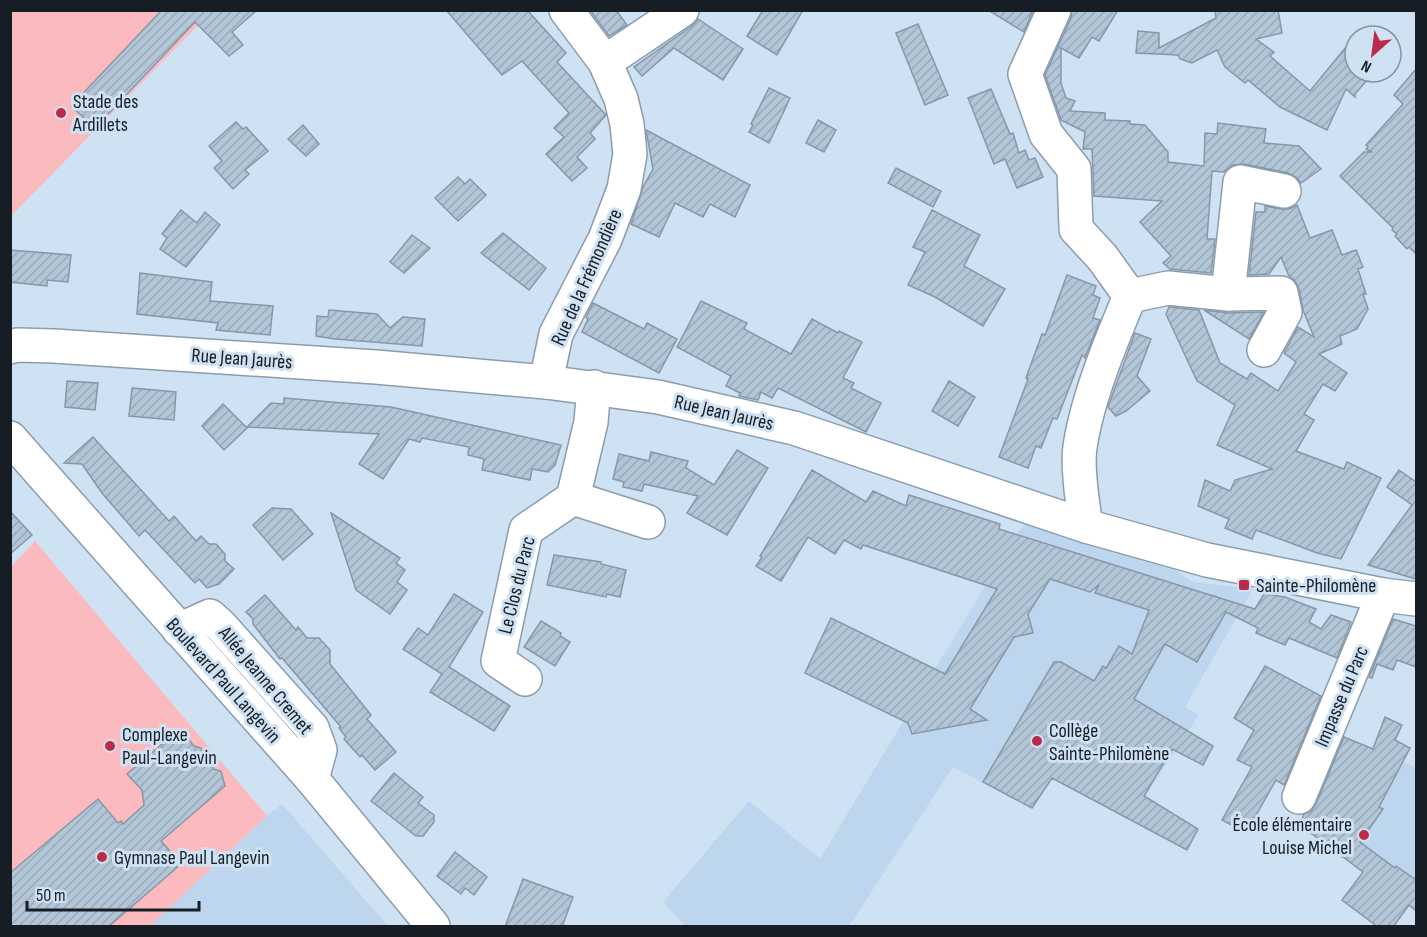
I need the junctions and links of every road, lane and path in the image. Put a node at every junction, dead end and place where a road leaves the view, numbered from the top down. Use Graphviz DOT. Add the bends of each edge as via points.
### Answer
graph roads {
  1 [pos="566,10"];
  2 [pos="682,10"];
  3 [pos="1054,10"];
  4 [pos="605,62"];
  5 [pos="1284,191"];
  6 [pos="1228,294"];
  7 [pos="1130,296"];
  8 [pos="10,347"];
  9 [pos="1264,350"];
  10 [pos="546,381"];
  11 [pos="594,387"];
  12 [pos="10,438"];
  13 [pos="10,462"];
  14 [pos="573,498"];
  15 [pos="648,522"];
  16 [pos="1086,526"];
  17 [pos="1383,595"];
  18 [pos="1416,599"];
  19 [pos="179,630"];
  20 [pos="525,679"];
  21 [pos="1299,797"];
  22 [pos="414,927"];
  23 [pos="434,927"];
  1 -- 4 [label="street, Rue de la Frémondière"];
  2 -- 4 [label="street"];
  3 -- 7 [label="street" via="1025,74 1046,134 1074,169 1076,229"];
  4 -- 10 [label="street, Rue de la Frémondière" via="627,124 630,154 624,189 605,239 556,334"];
  5 -- 6 [label="street" via="1240,182"];
  6 -- 7 [label="street" via="1168,288"];
  6 -- 9 [label="street" via="1281,293 1285,312"];
  7 -- 16 [label="street" via="1113,337 1079,449"];
  8 -- 10 [label="street, Rue Jean Jaurès" via="215,356"];
  10 -- 11 [label="street, Rue Jean Jaurès"];
  11 -- 14 [label="street" via="591,422"];
  11 -- 16 [label="street, Rue Jean Jaurès" via="658,397 794,428"];
  12 -- 19 [label="street, Boulevard Paul Langevin"];
  13 -- 22 [label="street, Boulevard Paul Langevin"];
  14 -- 15 [label="street"];
  14 -- 20 [label="street, Le Clos du Parc" via="526,530 498,661"];
  16 -- 17 [label="street, Rue Jean Jaurès" via="1207,560"];
  17 -- 18 [label="street, Rue Jean Jaurès"];
  17 -- 21 [label="street, Impasse du Parc"];
  19 -- 23 [label="street, Allée Jeanne Cremet" via="210,616 312,728 320,750 312,779"];
}
